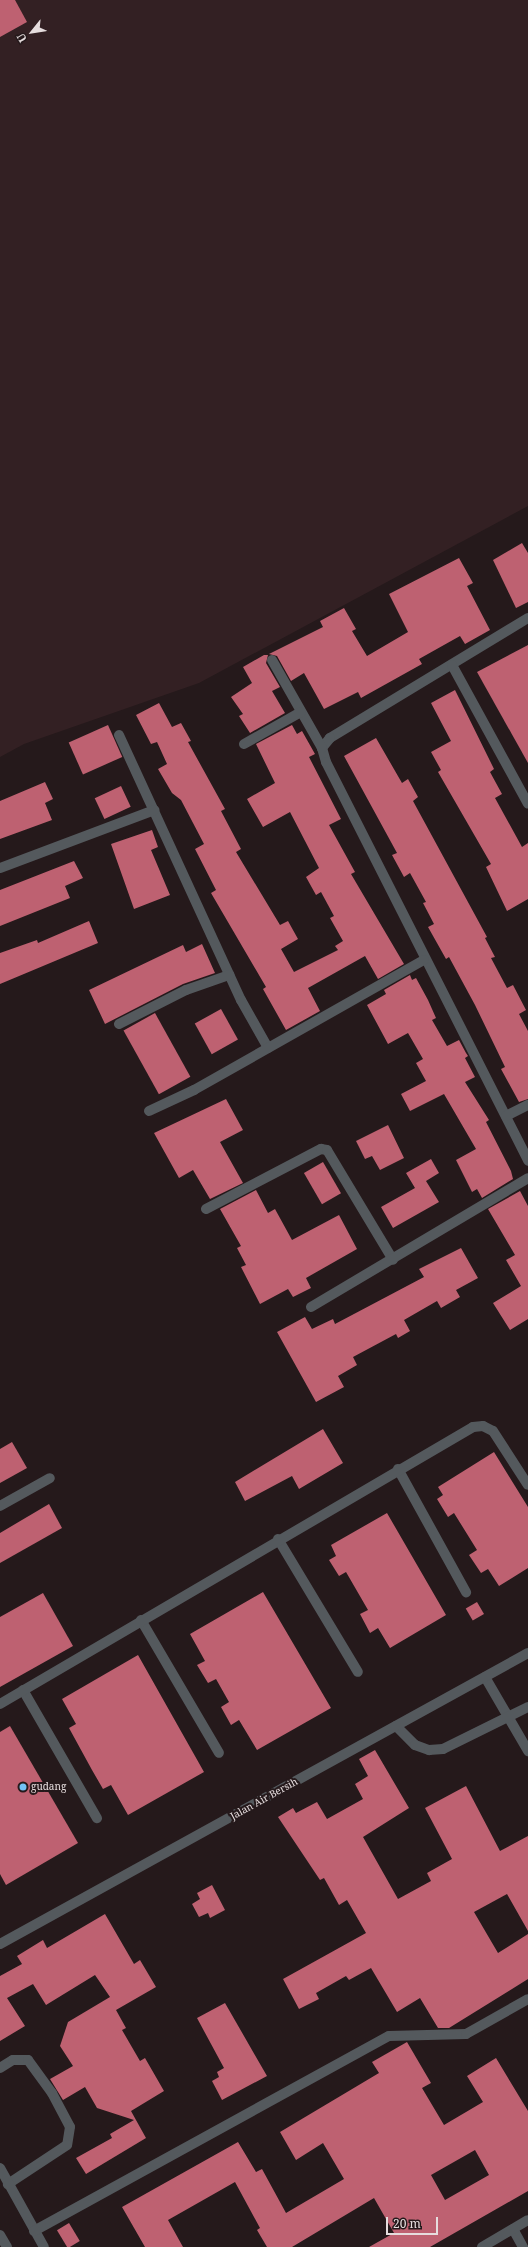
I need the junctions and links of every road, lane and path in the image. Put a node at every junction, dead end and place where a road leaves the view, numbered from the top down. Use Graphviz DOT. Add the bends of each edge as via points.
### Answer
graph roads {
  1 [pos="528,618"];
  2 [pos="272,660"];
  3 [pos="452,665"];
  4 [pos="301,712"];
  5 [pos="119,736"];
  6 [pos="244,744"];
  7 [pos="322,748"];
  8 [pos="528,804"];
  9 [pos="154,810"];
  10 [pos="0,868"];
  11 [pos="424,960"];
  12 [pos="229,975"];
  13 [pos="119,1024"];
  14 [pos="268,1048"];
  15 [pos="528,1105"];
  16 [pos="149,1111"];
  17 [pos="506,1116"];
  18 [pos="528,1161"];
  19 [pos="528,1178"];
  20 [pos="206,1209"];
  21 [pos="393,1260"];
  22 [pos="311,1307"];
  23 [pos="398,1469"];
  24 [pos="50,1478"];
  25 [pos="528,1485"];
  26 [pos="0,1506"];
  27 [pos="278,1539"];
  28 [pos="466,1592"];
  29 [pos="141,1620"];
  30 [pos="528,1653"];
  31 [pos="358,1672"];
  32 [pos="485,1677"];
  33 [pos="23,1690"];
  34 [pos="0,1704"];
  35 [pos="528,1707"];
  36 [pos="508,1717"];
  37 [pos="396,1726"];
  38 [pos="528,1751"];
  39 [pos="219,1753"];
  40 [pos="96,1818"];
  41 [pos="0,1944"];
  42 [pos="528,1999"];
  43 [pos="0,2068"];
  44 [pos="0,2168"];
  45 [pos="8,2184"];
  46 [pos="528,2220"];
  47 [pos="513,2229"];
  48 [pos="34,2231"];
  49 [pos="0,2235"];
  50 [pos="7,2247"];
  51 [pos="44,2247"];
  52 [pos="482,2247"];
  53 [pos="523,2247"];
  1 -- 3 [label="street"];
  2 -- 4 [label="street"];
  3 -- 7 [label="street" via="330,738"];
  3 -- 8 [label="street"];
  4 -- 6 [label="street"];
  4 -- 7 [label="street"];
  5 -- 9 [label="street" via="129,763"];
  7 -- 11 [label="street" via="326,762"];
  9 -- 10 [label="street"];
  9 -- 12 [label="street"];
  11 -- 14 [label="street"];
  11 -- 17 [label="street"];
  12 -- 13 [label="street" via="186,990"];
  12 -- 14 [label="street"];
  14 -- 16 [label="street" via="194,1090"];
  15 -- 17 [label="street"];
  17 -- 18 [label="street"];
  19 -- 21 [label="street"];
  20 -- 21 [label="street" via="321,1149 327,1150"];
  21 -- 22 [label="street"];
  23 -- 25 [label="street" via="456,1434 483,1426 493,1431"];
  23 -- 27 [label="street"];
  23 -- 28 [label="street"];
  24 -- 26 [label="street"];
  27 -- 29 [label="street"];
  27 -- 31 [label="street"];
  29 -- 33 [label="street"];
  29 -- 39 [label="street"];
  30 -- 32 [label="street, Jalan Air Bersih"];
  32 -- 36 [label="street"];
  32 -- 37 [label="street, Jalan Air Bersih"];
  33 -- 34 [label="street"];
  33 -- 40 [label="street"];
  35 -- 36 [label="street"];
  36 -- 37 [label="street" via="460,1743 429,1750 415,1745"];
  36 -- 38 [label="street"];
  37 -- 41 [label="street, Jalan Air Bersih"];
  42 -- 48 [label="street" via="466,2034 389,2036"];
  43 -- 45 [label="street" via="13,2060 28,2060 48,2086 70,2127 67,2145"];
  44 -- 45 [label="street"];
  45 -- 48 [label="street"];
  46 -- 47 [label="street"];
  47 -- 52 [label="street"];
  47 -- 53 [label="street"];
  48 -- 51 [label="street"];
  49 -- 50 [label="street"];
}
